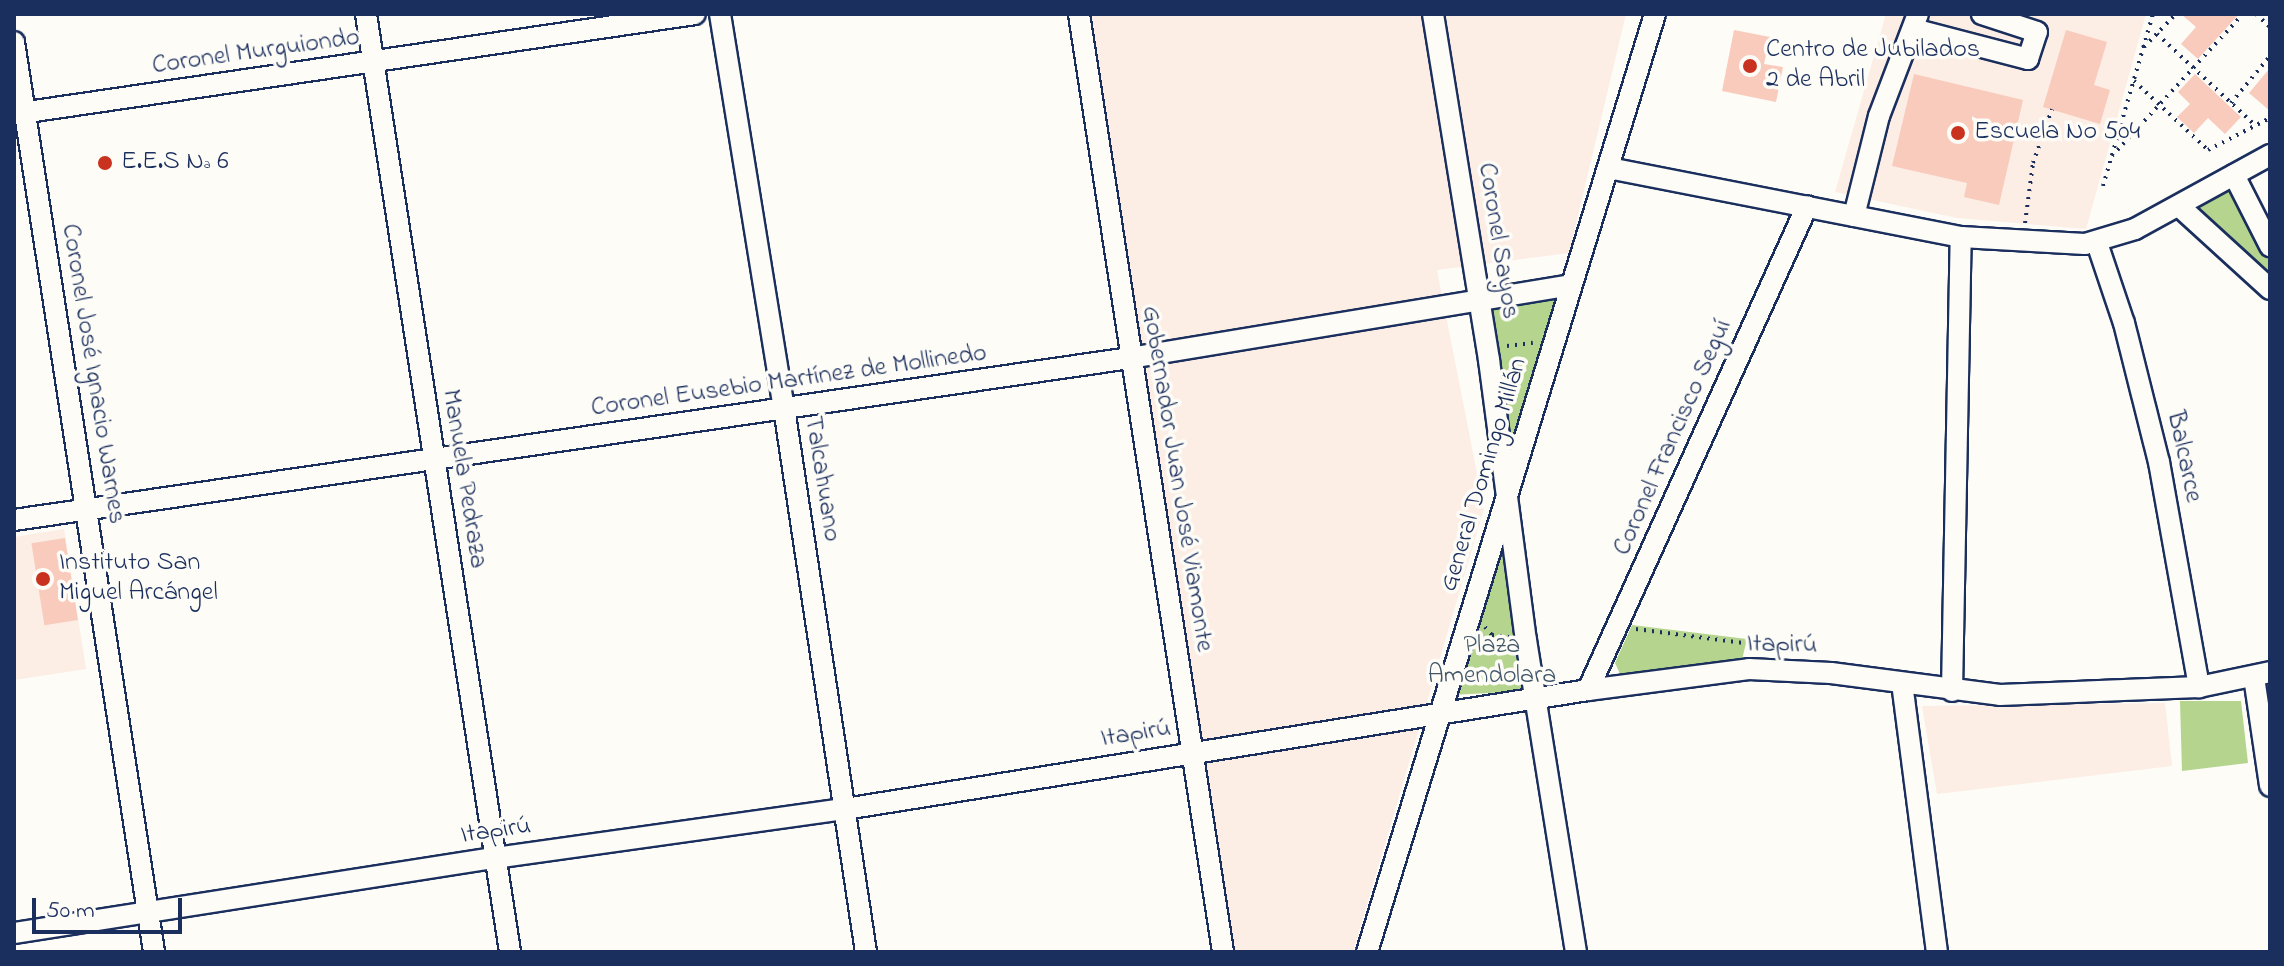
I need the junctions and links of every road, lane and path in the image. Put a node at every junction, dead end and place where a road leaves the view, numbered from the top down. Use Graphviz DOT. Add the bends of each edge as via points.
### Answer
graph roads {
  1 [pos="366,14"];
  2 [pos="695,14"];
  3 [pos="720,14"];
  4 [pos="1079,14"];
  5 [pos="1433,14"];
  6 [pos="1655,14"];
  7 [pos="1982,14"];
  8 [pos="2153,14"];
  9 [pos="2176,14"];
  10 [pos="2243,14"];
  11 [pos="2256,14"];
  12 [pos="1916,22"];
  13 [pos="2270,27"];
  14 [pos="2157,34"];
  15 [pos="14,42"];
  16 [pos="2143,49"];
  17 [pos="2270,56"];
  18 [pos="372,63"];
  19 [pos="2193,68"];
  20 [pos="2134,81"];
  21 [pos="2231,103"];
  22 [pos="2159,104"];
  23 [pos="2052,109"];
  24 [pos="19,113"];
  25 [pos="2270,118"];
  26 [pos="2256,126"];
  27 [pos="2270,155"];
  28 [pos="2112,156"];
  29 [pos="1609,168"];
  30 [pos="2234,175"];
  31 [pos="2103,186"];
  32 [pos="1807,206"];
  33 [pos="2179,206"];
  34 [pos="1854,216"];
  35 [pos="1961,237"];
  36 [pos="2023,243"];
  37 [pos="2097,243"];
  38 [pos="2270,246"];
  39 [pos="1570,285"];
  40 [pos="2270,289"];
  41 [pos="1480,301"];
  42 [pos="1552,343"];
  43 [pos="1130,358"];
  44 [pos="1489,360"];
  45 [pos="784,408"];
  46 [pos="434,461"];
  47 [pos="1507,491"];
  48 [pos="88,509"];
  49 [pos="14,520"];
  50 [pos="1468,620"];
  51 [pos="1618,626"];
  52 [pos="1526,640"];
  53 [pos="1807,651"];
  54 [pos="2262,674"];
  55 [pos="1902,683"];
  56 [pos="2199,687"];
  57 [pos="1588,690"];
  58 [pos="1952,691"];
  59 [pos="1538,699"];
  60 [pos="1439,715"];
  61 [pos="1193,752"];
  62 [pos="2270,786"];
  63 [pos="845,809"];
  64 [pos="495,858"];
  65 [pos="148,913"];
  66 [pos="14,933"];
  67 [pos="154,952"];
  68 [pos="510,952"];
  69 [pos="866,952"];
  70 [pos="1223,952"];
  71 [pos="1367,952"];
  72 [pos="1576,952"];
  73 [pos="1937,952"];
  1 -- 18 [label="street, Manuela Pedraza"];
  2 -- 18 [label="street, Coronel Murguiondo"];
  3 -- 45 [label="street, Talcahuano"];
  4 -- 43 [label="street, Gobernador Juan José Viamonte"];
  5 -- 41 [label="street, Coronel Sayos"];
  6 -- 29 [label="street, General Domingo Millán"];
  7 -- 12 [label="street" via="2037,32 2028,59"];
  8 -- 16 [label="path"];
  9 -- 14 [label="path"];
  10 -- 19 [label="path"];
  11 -- 13 [label="path"];
  12 -- 34 [label="street" via="1879,116"];
  14 -- 16 [label="path"];
  14 -- 19 [label="path"];
  15 -- 24 [label="street, Coronel José Ignacio Warnes"];
  16 -- 20 [label="path"];
  17 -- 21 [label="path"];
  18 -- 24 [label="street, Coronel Murguiondo"];
  18 -- 46 [label="street, Manuela Pedraza"];
  19 -- 21 [label="path"];
  19 -- 22 [label="path"];
  20 -- 22 [label="path"];
  20 -- 28 [label="path"];
  21 -- 26 [label="path"];
  22 -- 26 [label="path" via="2208,150"];
  22 -- 28 [label="path"];
  23 -- 36 [label="path" via="2033,163"];
  24 -- 48 [label="street, Coronel José Ignacio Warnes"];
  25 -- 26 [label="path"];
  27 -- 30 [label="street"];
  28 -- 31 [label="path"];
  29 -- 32 [label="street"];
  29 -- 39 [label="street, General Domingo Millán"];
  30 -- 33 [label="street"];
  30 -- 38 [label="street"];
  32 -- 34 [label="street"];
  32 -- 51 [label="street, Coronel Francisco Seguí"];
  33 -- 37 [label="street"];
  33 -- 40 [label="street"];
  34 -- 35 [label="street"];
  35 -- 36 [label="street"];
  35 -- 58 [label="street"];
  36 -- 37 [label="street"];
  37 -- 56 [label="street, Balcarce" via="2124,323 2159,462"];
  39 -- 41 [label="street, Coronel Eusebio Martínez de Mollinedo"];
  39 -- 42 [label="street, General Domingo Millán"];
  41 -- 43 [label="street, Coronel Eusebio Martínez de Mollinedo"];
  41 -- 44 [label="street, Coronel Sayos"];
  42 -- 44 [label="path" via="1511,343"];
  42 -- 47 [label="street, General Domingo Millán"];
  43 -- 45 [label="street, Coronel Eusebio Martínez de Mollinedo"];
  43 -- 61 [label="street, Gobernador Juan José Viamonte"];
  44 -- 47 [label="street, Coronel Sayos"];
  45 -- 46 [label="street, Coronel Eusebio Martínez de Mollinedo"];
  45 -- 63 [label="street, Talcahuano"];
  46 -- 48 [label="street, Coronel Eusebio Martínez de Mollinedo"];
  46 -- 64 [label="street, Manuela Pedraza"];
  47 -- 50 [label="street, General Domingo Millán"];
  47 -- 52 [label="street, Coronel Sayos"];
  48 -- 49 [label="street, Coronel Eusebio Martínez de Mollinedo"];
  48 -- 65 [label="street, Coronel José Ignacio Warnes"];
  50 -- 52 [label="path" via="1492,635"];
  50 -- 60 [label="street, General Domingo Millán"];
  51 -- 53 [label="path"];
  51 -- 57 [label="street, Coronel Francisco Seguí"];
  52 -- 59 [label="street, Coronel Sayos"];
  54 -- 56 [label="street, Itapirú"];
  54 -- 62 [label="street"];
  55 -- 57 [label="street, Itapirú" via="1749,669"];
  55 -- 58 [label="street, Itapirú"];
  55 -- 73 [label="street"];
  56 -- 58 [label="street, Itapirú" via="2064,695"];
  57 -- 59 [label="street, Itapirú"];
  59 -- 60 [label="street, Itapirú"];
  59 -- 72 [label="street, Coronel Sayos"];
  60 -- 61 [label="street, Itapirú"];
  60 -- 71 [label="street, General Domingo Millán"];
  61 -- 63 [label="street, Itapirú"];
  61 -- 70 [label="street, Gobernador Juan José Viamonte"];
  63 -- 64 [label="street, Itapirú"];
  63 -- 69 [label="street, Talcahuano"];
  64 -- 65 [label="street, Itapirú"];
  64 -- 68 [label="street, Manuela Pedraza"];
  65 -- 66 [label="street, Itapirú"];
  65 -- 67 [label="street, Coronel José Ignacio Warnes"];
}
